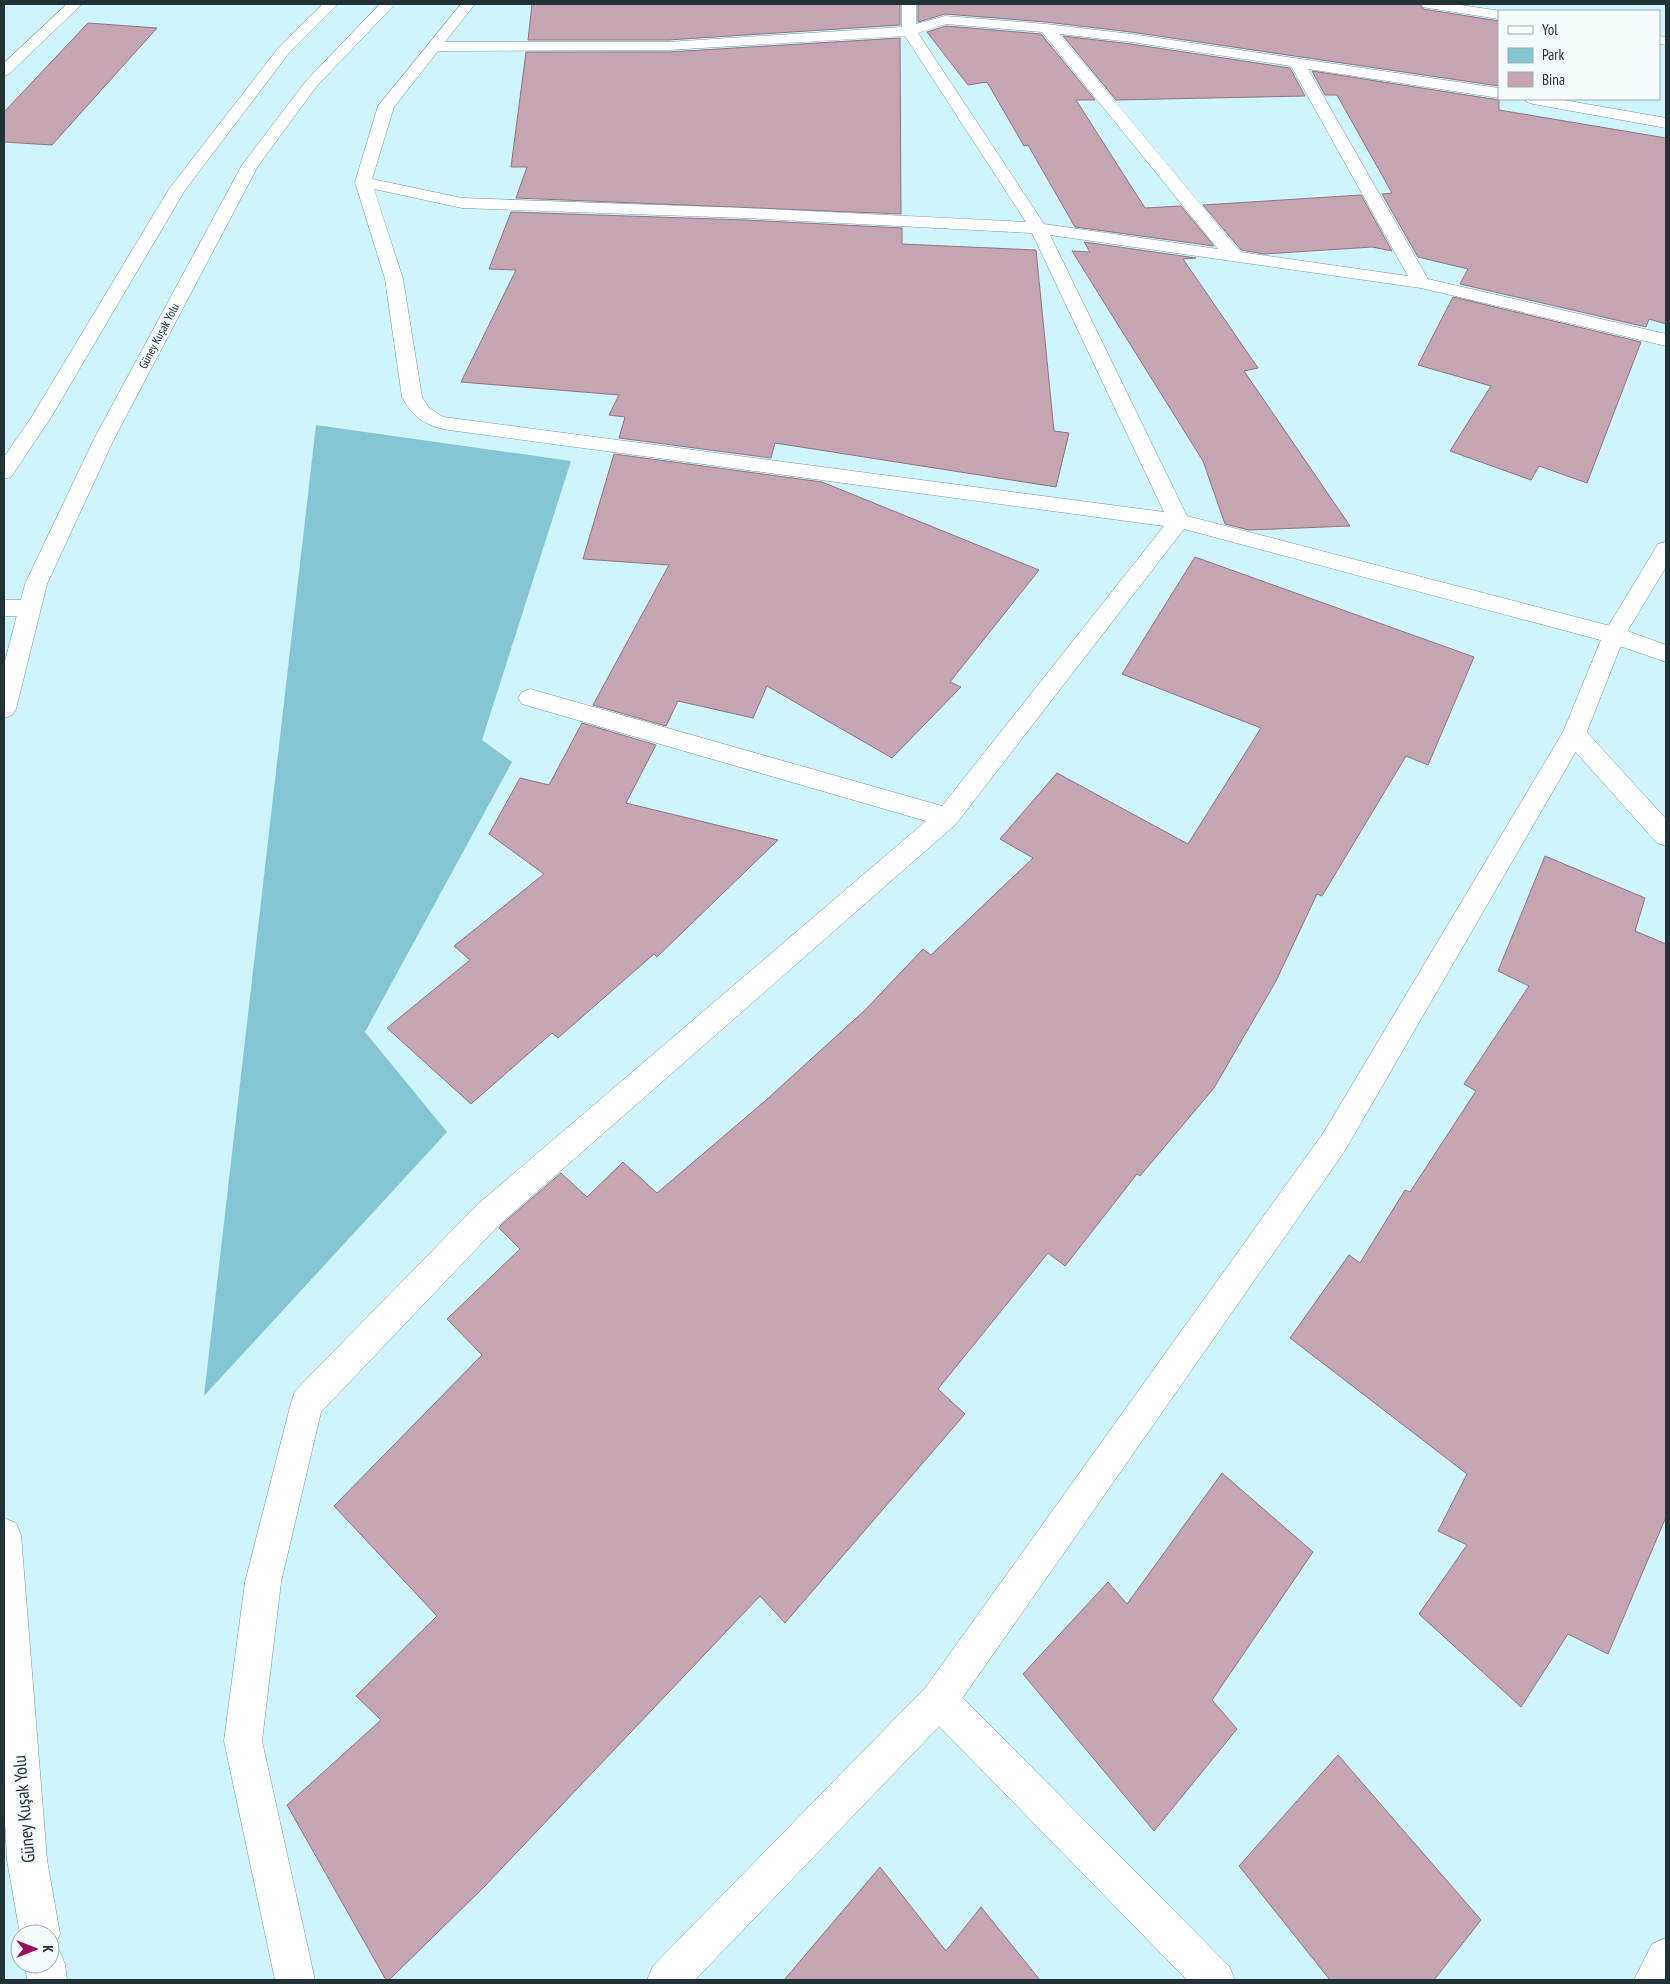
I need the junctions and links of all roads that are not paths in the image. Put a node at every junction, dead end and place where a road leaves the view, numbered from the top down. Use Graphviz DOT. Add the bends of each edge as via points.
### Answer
graph roads {
  1 [pos="75,4"];
  2 [pos="331,4"];
  3 [pos="388,4"];
  4 [pos="468,4"];
  5 [pos="909,4"];
  6 [pos="1428,4"];
  7 [pos="1498,15"];
  8 [pos="1046,28"];
  9 [pos="909,31"];
  10 [pos="432,47"];
  11 [pos="1296,62"];
  12 [pos="4,71"];
  13 [pos="1498,93"];
  14 [pos="1539,100"];
  15 [pos="1666,123"];
  16 [pos="363,182"];
  17 [pos="1038,228"];
  18 [pos="1233,255"];
  19 [pos="1422,283"];
  20 [pos="1666,340"];
  21 [pos="4,472"];
  22 [pos="1179,521"];
  23 [pos="1666,549"];
  24 [pos="4,608"];
  25 [pos="29,608"];
  26 [pos="1614,635"];
  27 [pos="1666,654"];
  28 [pos="530,698"];
  29 [pos="4,709"];
  30 [pos="1574,734"];
  31 [pos="947,817"];
  32 [pos="1666,836"];
  33 [pos="4,1535"];
  34 [pos="939,1700"];
  35 [pos="38,1924"];
  36 [pos="1666,1958"];
  37 [pos="295,1980"];
  38 [pos="667,1980"];
  39 [pos="1215,1980"];
  40 [pos="1654,1980"];
  1 -- 12 [label="street"];
  2 -- 21 [label="street" via="284,50 177,189 40,419"];
  3 -- 25 [label="street, Güney Kuşak Yolu" via="311,84 250,165 104,439 36,584"];
  4 -- 10 [label="street"];
  5 -- 9 [label="street"];
  6 -- 7 [label="street"];
  8 -- 9 [label="street" via="945,20"];
  8 -- 11 [label="street"];
  8 -- 18 [label="street"];
  9 -- 10 [label="street" via="668,46"];
  9 -- 17 [label="street"];
  10 -- 16 [label="street" via="386,106"];
  11 -- 13 [label="street"];
  11 -- 19 [label="street"];
  14 -- 15 [label="street"];
  16 -- 17 [label="street" via="462,203"];
  16 -- 22 [label="street" via="394,279 412,397 418,410 429,418"];
  17 -- 18 [label="street"];
  17 -- 22 [label="street"];
  18 -- 19 [label="street"];
  19 -- 20 [label="street"];
  22 -- 26 [label="street"];
  22 -- 31 [label="street"];
  23 -- 26 [label="street"];
  24 -- 25 [label="street"];
  25 -- 29 [label="street, Güney Kuşak Yolu"];
  26 -- 27 [label="street"];
  26 -- 30 [label="street"];
  28 -- 31 [label="street"];
  30 -- 32 [label="street"];
  30 -- 34 [label="street" via="1334,1142"];
  31 -- 37 [label="street" via="489,1214 307,1403 263,1582 243,1740"];
  33 -- 35 [label="street, Güney Kuşak Yolu" via="28,1860"];
  34 -- 38 [label="street"];
  34 -- 39 [label="street"];
  36 -- 40 [label="street"];
}
